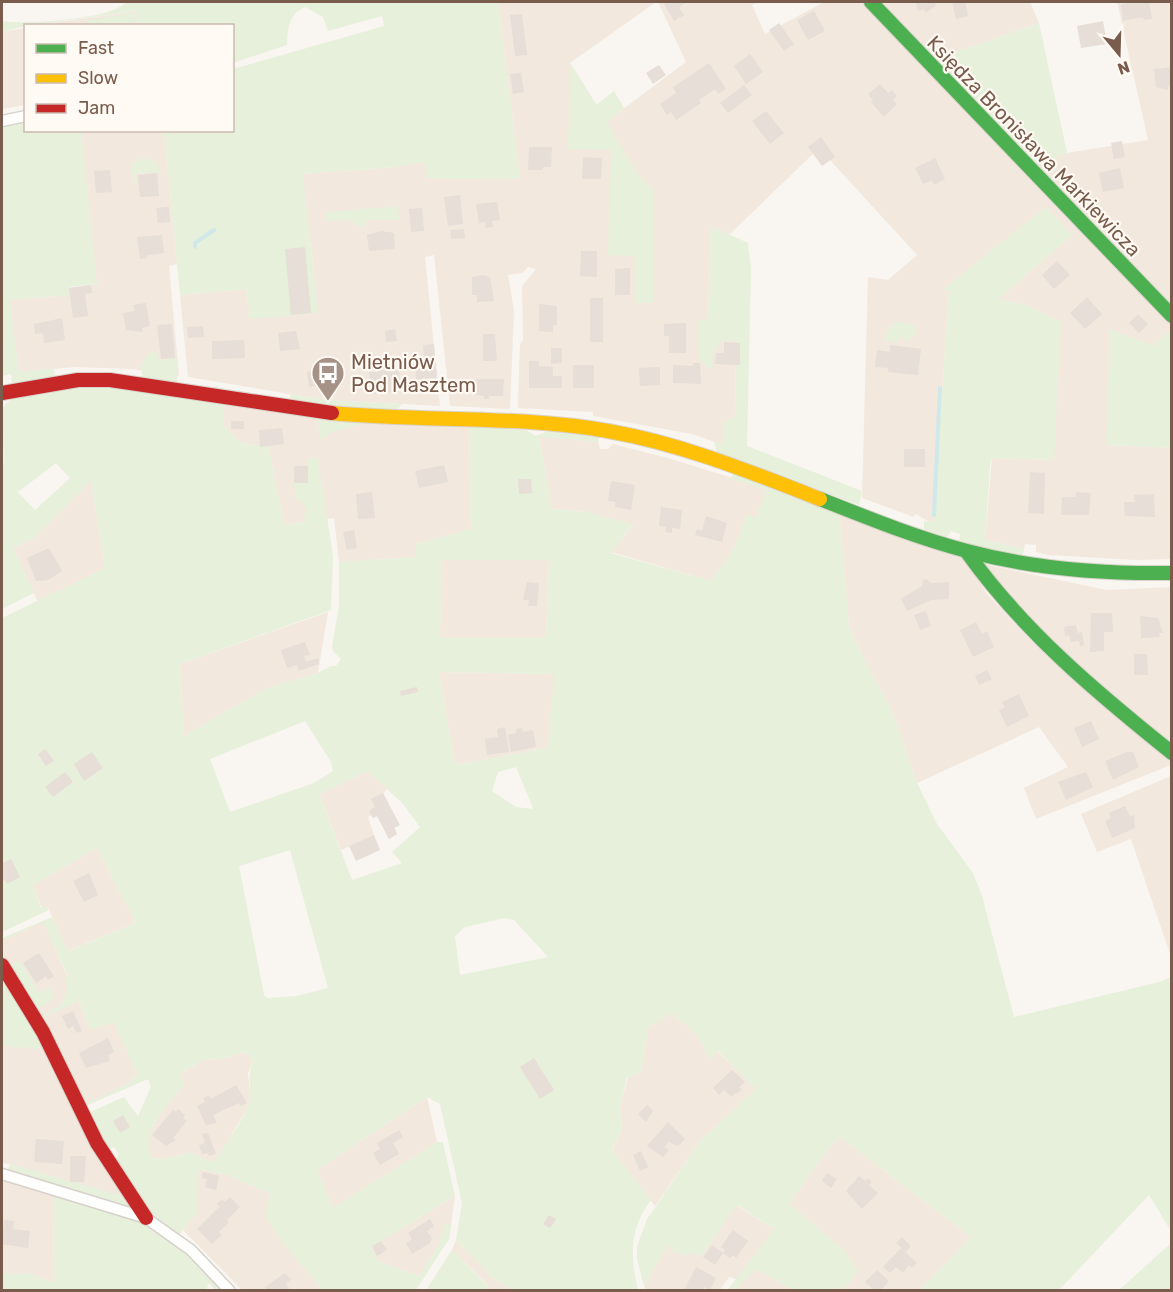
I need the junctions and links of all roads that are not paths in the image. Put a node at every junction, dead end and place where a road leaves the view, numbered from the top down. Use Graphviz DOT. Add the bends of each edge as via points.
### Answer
graph roads {
  1 [pos="871,2"];
  2 [pos="24,116"];
  3 [pos="2,121"];
  4 [pos="1172,316"];
  5 [pos="2,393"];
  6 [pos="966,550"];
  7 [pos="1172,573"];
  8 [pos="1172,753"];
  9 [pos="2,965"];
  10 [pos="2,1173"];
  11 [pos="146,1218"];
  12 [pos="229,1290"];
  1 -- 4 [label="street, Księdza Bronisława Markiewicza"];
  2 -- 3 [label="street"];
  5 -- 6 [label="street" via="78,380 110,380 343,415 609,431 678,447"];
  6 -- 7 [label="street" via="1029,565 1088,572"];
  6 -- 8 [label="street" via="988,585 1020,620"];
  9 -- 11 [label="street" via="43,1032 97,1143"];
  10 -- 11 [label="street"];
  11 -- 12 [label="street" via="191,1250"];
}
